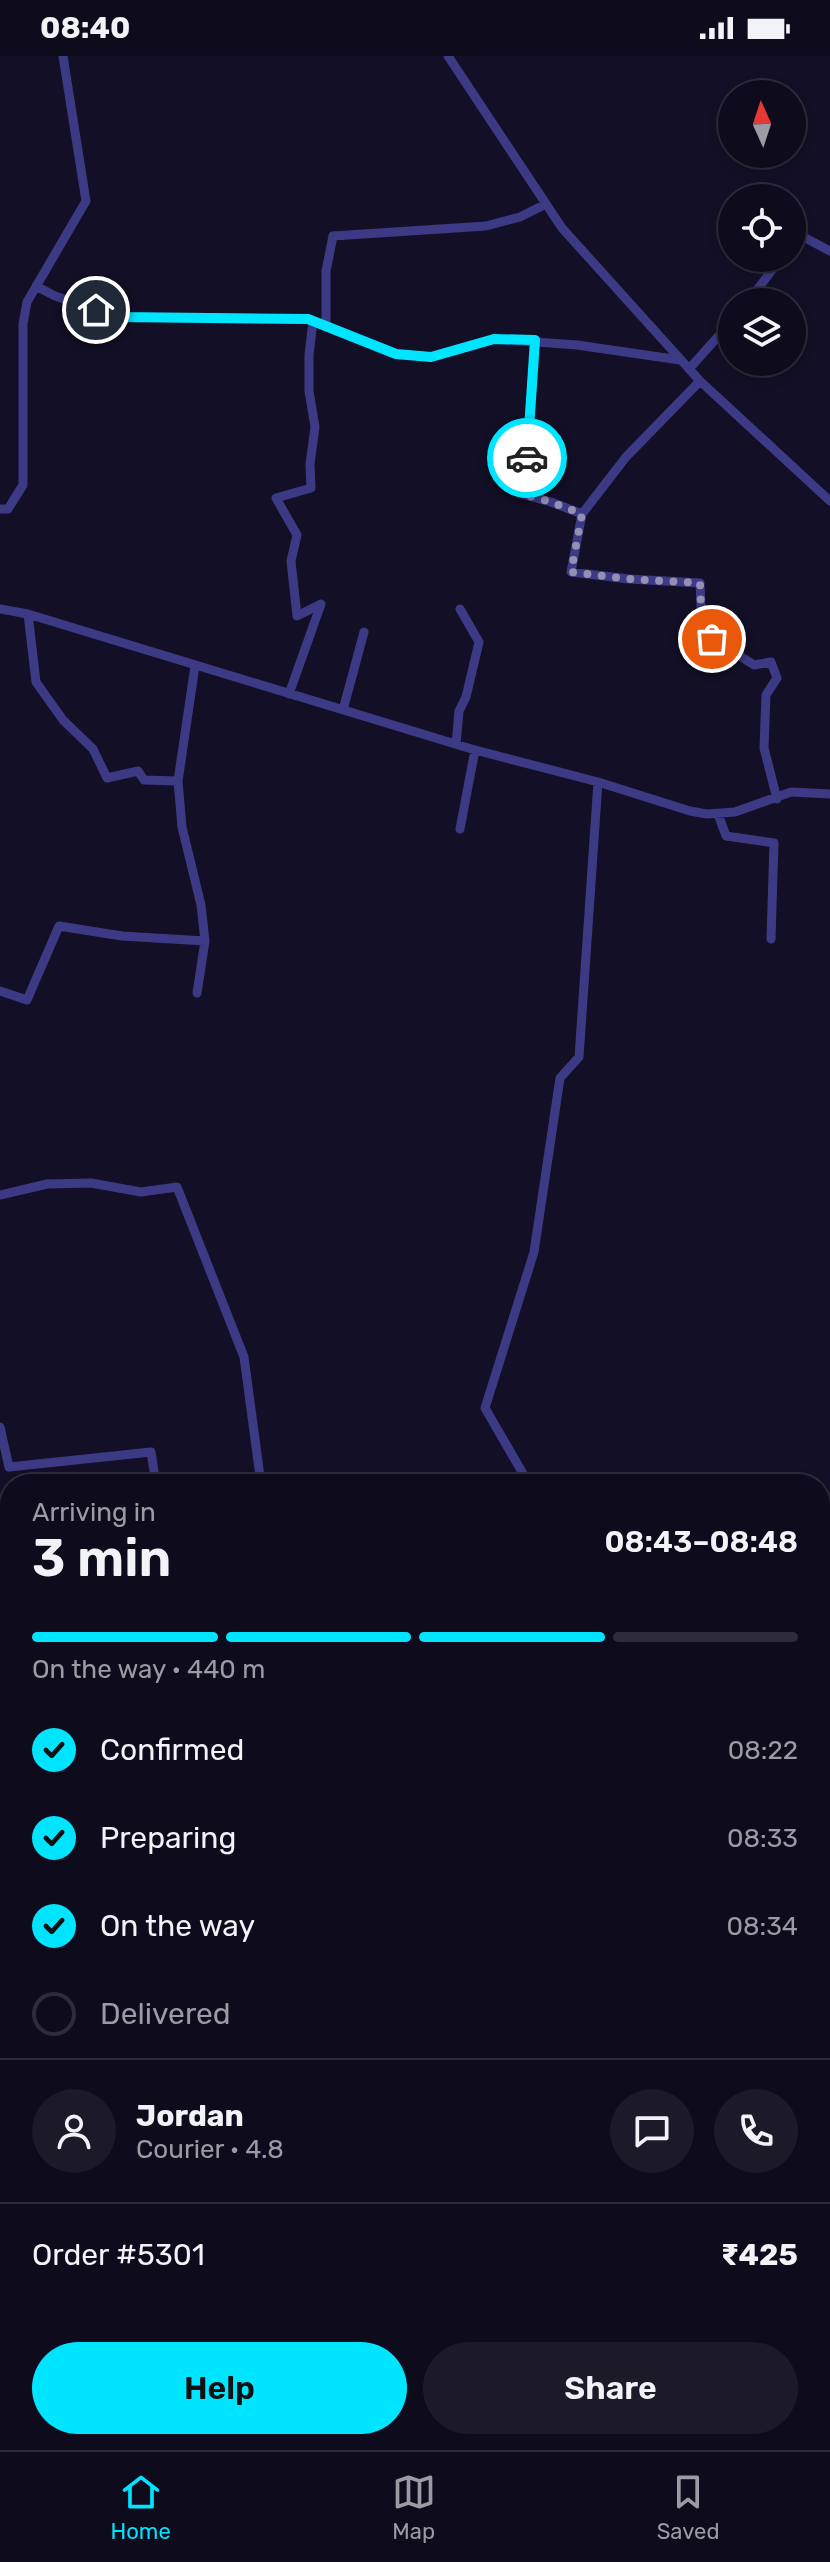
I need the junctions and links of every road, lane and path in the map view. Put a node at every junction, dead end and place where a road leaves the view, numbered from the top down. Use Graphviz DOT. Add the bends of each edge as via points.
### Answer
graph roads {
  1 [pos="63,56"];
  2 [pos="448,56"];
  3 [pos="546,204"];
  4 [pos="806,238"];
  5 [pos="830,251"];
  6 [pos="36,286"];
  7 [pos="313,321"];
  8 [pos="326,327"];
  9 [pos="718,337"];
  10 [pos="535,340"];
  11 [pos="680,360"];
  12 [pos="689,369"];
  13 [pos="700,381"];
  14 [pos="830,501"];
  15 [pos="0,509"];
  16 [pos="582,514"];
  17 [pos="0,609"];
  18 [pos="460,609"];
  19 [pos="28,614"];
  20 [pos="364,632"];
  21 [pos="195,666"];
  22 [pos="289,694"];
  23 [pos="343,710"];
  24 [pos="456,744"];
  25 [pos="475,750"];
  26 [pos="178,781"];
  27 [pos="598,782"];
  28 [pos="830,794"];
  29 [pos="777,799"];
  30 [pos="718,814"];
  31 [pos="460,829"];
  32 [pos="771,939"];
  33 [pos="205,941"];
  34 [pos="0,991"];
  35 [pos="197,993"];
  36 [pos="0,1195"];
  37 [pos="0,1427"];
  38 [pos="154,1474"];
  39 [pos="260,1474"];
  40 [pos="523,1474"];
  1 -- 6 [label="street" via="86,201"];
  2 -- 3 [label="street"];
  3 -- 8 [label="street" via="486,226 333,236 326,271"];
  3 -- 11 [label="street"];
  4 -- 5 [label="street"];
  6 -- 7 [label="street" via="117,317"];
  6 -- 15 [label="street" via="23,324 23,485 8,509"];
  7 -- 8 [label="street"];
  7 -- 22 [label="street" via="311,488 276,498 297,535 291,561 297,616 321,604"];
  8 -- 10 [label="street" via="396,354 431,357 494,339"];
  9 -- 12 [label="street"];
  10 -- 11 [label="street"];
  10 -- 16 [label="street" via="525,495"];
  11 -- 12 [label="street"];
  12 -- 13 [label="street"];
  13 -- 14 [label="street"];
  13 -- 16 [label="street" via="626,457"];
  16 -- 29 [label="street" via="571,572 700,583 702,632 754,665 771,662 777,678 766,695 764,748"];
  17 -- 19 [label="street"];
  18 -- 24 [label="street" via="479,642 459,711"];
  19 -- 21 [label="street"];
  19 -- 26 [label="street" via="36,682 63,720 93,749 107,778 138,771 144,780"];
  20 -- 23 [label="street"];
  21 -- 22 [label="street"];
  21 -- 26 [label="street"];
  22 -- 23 [label="street"];
  23 -- 24 [label="street"];
  24 -- 25 [label="street"];
  25 -- 27 [label="street"];
  25 -- 31 [label="street"];
  26 -- 33 [label="street"];
  27 -- 30 [label="street" via="690,811"];
  27 -- 40 [label="street" via="579,1057 560,1078 534,1252 485,1408"];
  28 -- 29 [label="street" via="791,792"];
  29 -- 30 [label="street"];
  30 -- 32 [label="street" via="726,836 774,843"];
  33 -- 34 [label="street" via="59,926 27,1000"];
  33 -- 35 [label="street"];
  36 -- 39 [label="street" via="47,1184 91,1183 141,1192 177,1187 244,1357"];
  37 -- 38 [label="street" via="9,1467 151,1452"];
}
